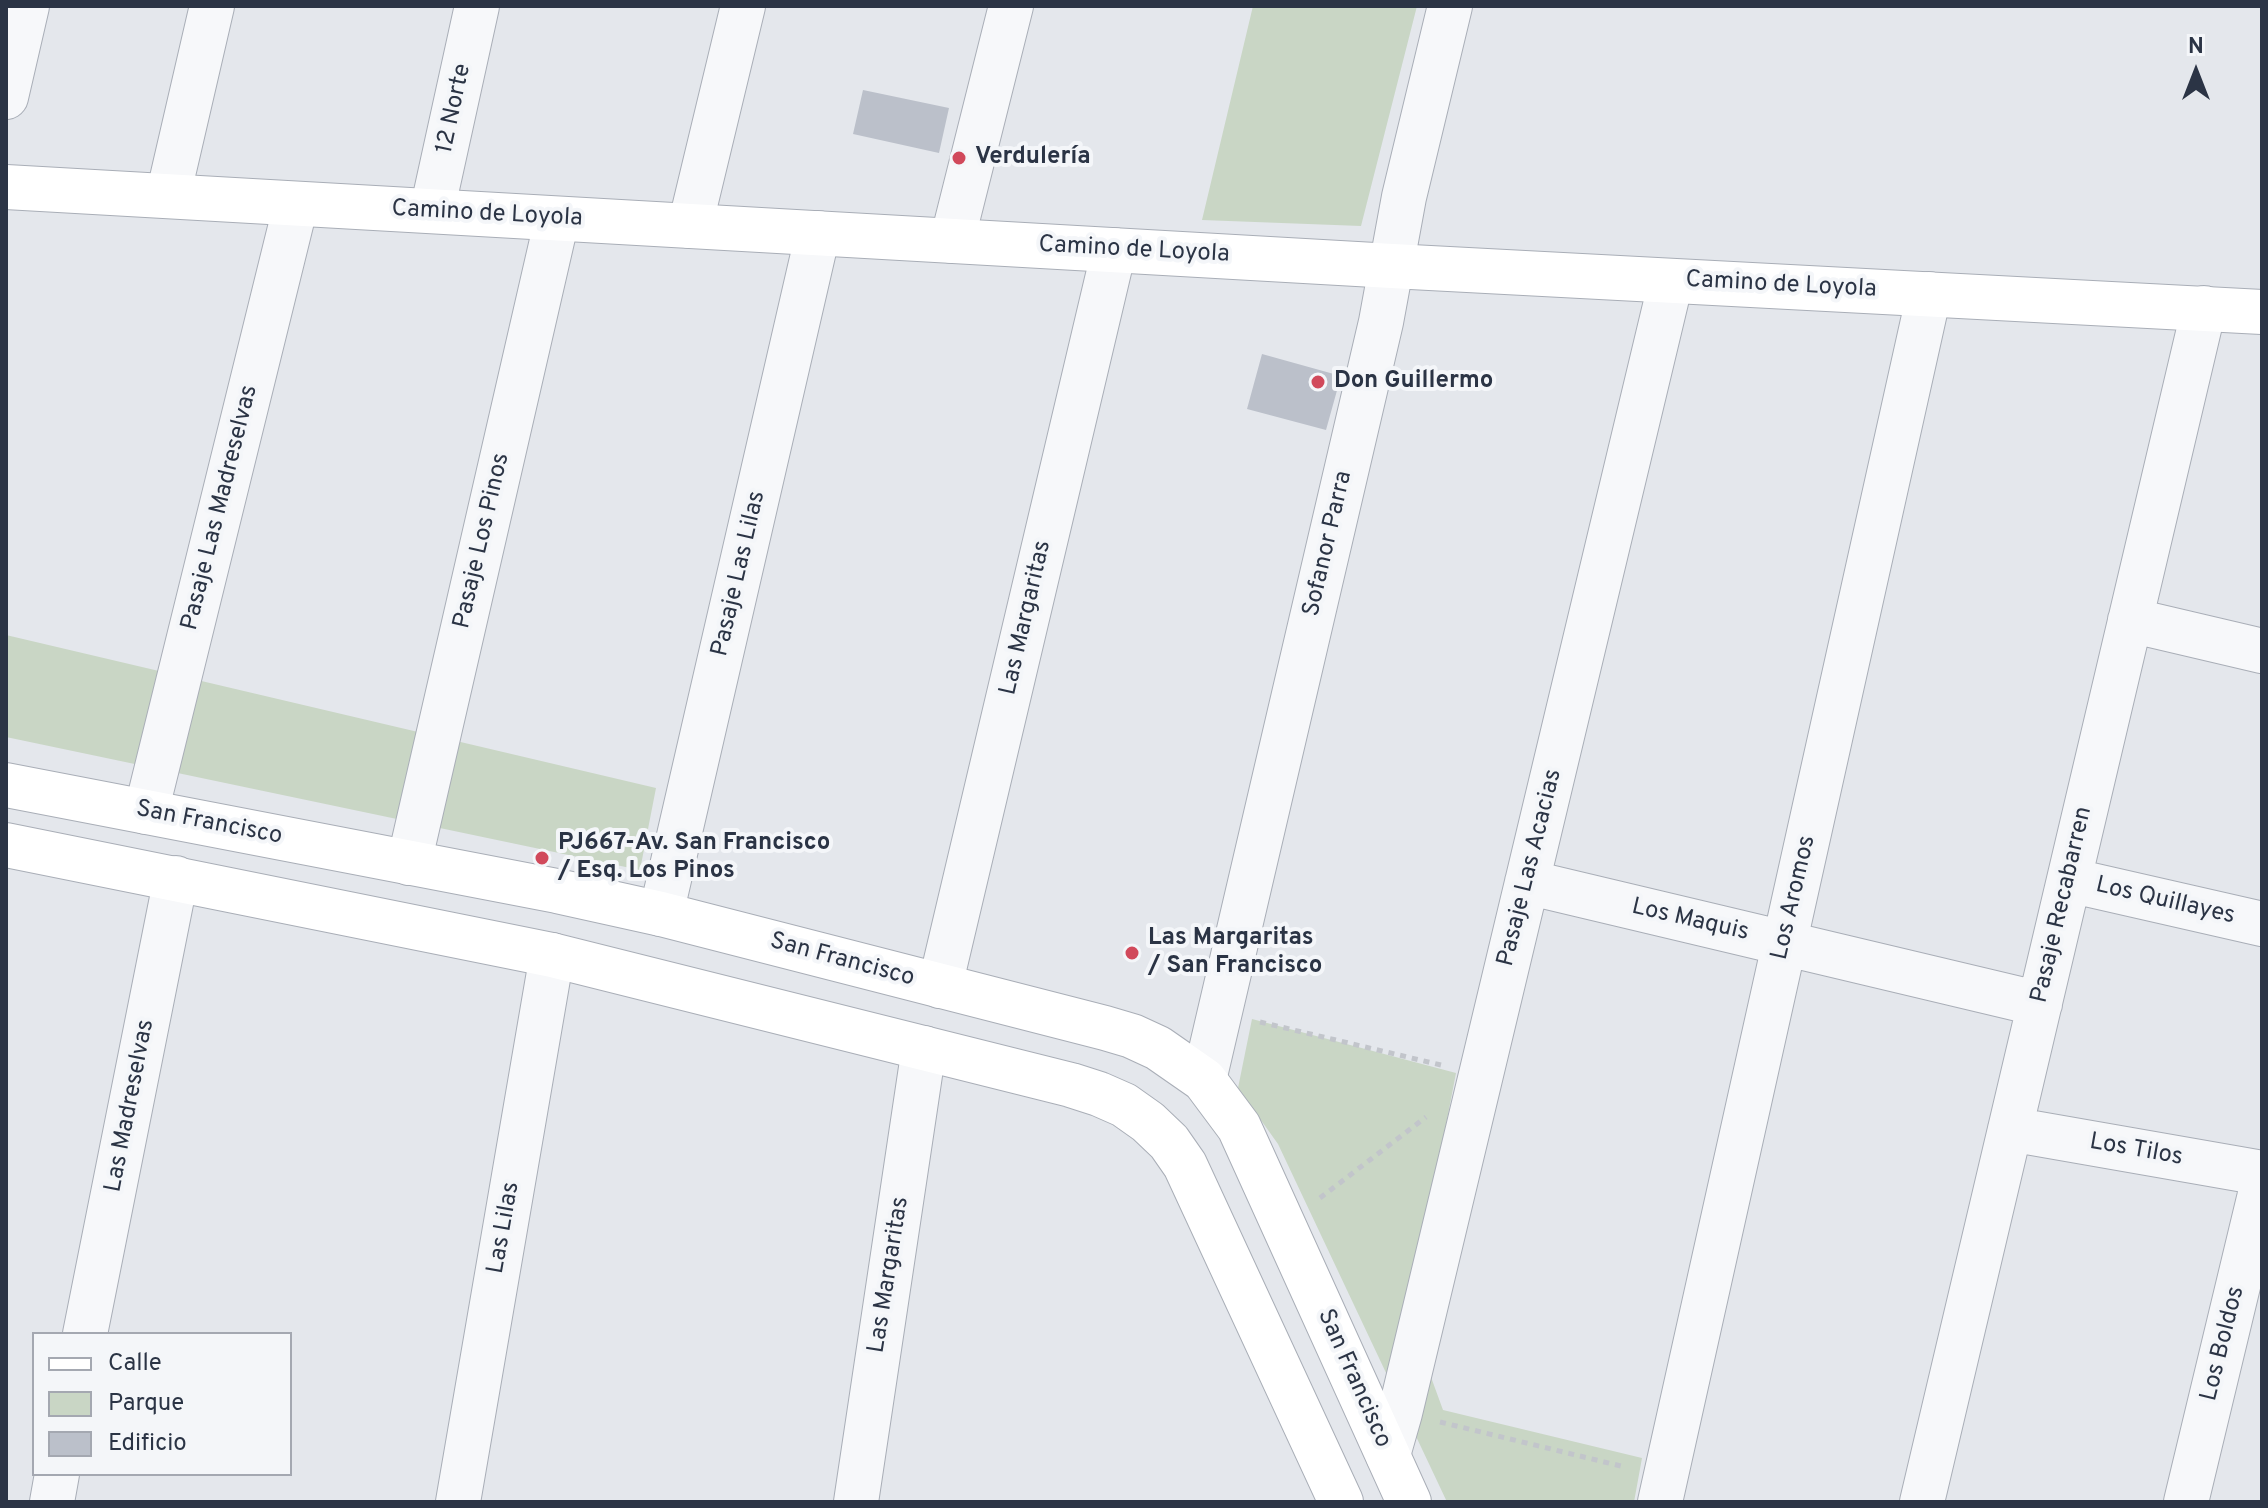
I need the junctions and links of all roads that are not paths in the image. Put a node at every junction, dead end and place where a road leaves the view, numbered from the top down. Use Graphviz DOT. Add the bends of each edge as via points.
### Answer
graph roads {
  1 [pos="27,6"];
  2 [pos="212,6"];
  3 [pos="477,6"];
  4 [pos="743,6"];
  5 [pos="1011,6"];
  6 [pos="1450,6"];
  7 [pos="6,97"];
  8 [pos="6,187"];
  9 [pos="168,196"];
  10 [pos="296,204"];
  11 [pos="432,211"];
  12 [pos="557,219"];
  13 [pos="690,226"];
  14 [pos="818,233"];
  15 [pos="952,241"];
  16 [pos="1114,250"];
  17 [pos="1392,266"];
  18 [pos="1671,281"];
  19 [pos="1929,294"];
  20 [pos="2204,308"];
  21 [pos="2262,312"];
  22 [pos="2130,620"];
  23 [pos="2262,651"];
  24 [pos="6,785"];
  25 [pos="146,812"];
  26 [pos="6,845"];
  27 [pos="409,863"];
  28 [pos="176,878"];
  29 [pos="2069,880"];
  30 [pos="1527,882"];
  31 [pos="661,914"];
  32 [pos="2262,924"];
  33 [pos="1785,944"];
  34 [pos="552,955"];
  35 [pos="940,986"];
  36 [pos="2040,1004"];
  37 [pos="924,1048"];
  38 [pos="1204,1080"];
  39 [pos="2010,1129"];
  40 [pos="2262,1173"];
  41 [pos="2262,1186"];
  42 [pos="85,1332"];
  43 [pos="1388,1455"];
  44 [pos="57,1476"];
  45 [pos="1663,1489"];
  46 [pos="52,1502"];
  47 [pos="458,1502"];
  48 [pos="856,1502"];
  49 [pos="1341,1502"];
  50 [pos="1409,1502"];
  51 [pos="1922,1502"];
  52 [pos="2186,1502"];
  1 -- 7 [label="street"];
  2 -- 9 [label="street"];
  3 -- 11 [label="street, 12 Norte"];
  4 -- 13 [label="street"];
  5 -- 15 [label="street"];
  6 -- 17 [label="street, Sofanor Parra"];
  8 -- 9 [label="main road, Camino de Loyola"];
  9 -- 10 [label="main road, Camino de Loyola"];
  10 -- 11 [label="main road, Camino de Loyola"];
  10 -- 25 [label="street, Pasaje Las Madreselvas"];
  11 -- 12 [label="main road, Camino de Loyola"];
  12 -- 13 [label="main road, Camino de Loyola"];
  12 -- 27 [label="street, Pasaje Los Pinos"];
  13 -- 14 [label="main road, Camino de Loyola"];
  14 -- 15 [label="main road, Camino de Loyola"];
  14 -- 31 [label="street, Pasaje Las Lilas"];
  15 -- 16 [label="main road, Camino de Loyola"];
  16 -- 17 [label="main road, Camino de Loyola"];
  16 -- 35 [label="street, Las Margaritas"];
  17 -- 18 [label="main road, Camino de Loyola"];
  17 -- 38 [label="street, Sofanor Parra"];
  18 -- 19 [label="main road, Camino de Loyola"];
  18 -- 30 [label="street, Pasaje Las Acacias"];
  19 -- 20 [label="main road, Camino de Loyola"];
  19 -- 33 [label="street, Los Aromos"];
  20 -- 21 [label="main road, Camino de Loyola"];
  20 -- 22 [label="street, Pasaje Recabarren"];
  22 -- 23 [label="street"];
  22 -- 29 [label="street, Pasaje Recabarren"];
  24 -- 25 [label="main road, San Francisco"];
  25 -- 27 [label="main road, San Francisco"];
  26 -- 28 [label="main road"];
  27 -- 31 [label="main road, San Francisco"];
  28 -- 34 [label="main road"];
  28 -- 42 [label="street, Las Madreselvas"];
  29 -- 32 [label="street, Los Quillayes"];
  29 -- 36 [label="street, Pasaje Recabarren"];
  30 -- 33 [label="street, Los Maquis"];
  30 -- 43 [label="street, Pasaje Las Acacias"];
  31 -- 35 [label="main road, San Francisco"];
  33 -- 36 [label="street, Los Maquis"];
  33 -- 45 [label="street, Los Aromos"];
  34 -- 37 [label="main road"];
  34 -- 47 [label="street, Las Lilas"];
  35 -- 38 [label="main road, San Francisco" via="1132,1036"];
  36 -- 39 [label="street, Pasaje Recabarren"];
  37 -- 48 [label="street, Las Margaritas"];
  37 -- 49 [label="main road" via="1099,1094 1124,1105 1169,1142 1199,1190"];
  38 -- 43 [label="main road, San Francisco" via="1239,1127"];
  39 -- 40 [label="street, Los Tilos"];
  39 -- 51 [label="street, Pasaje Recabarren"];
  41 -- 52 [label="street, Los Boldos"];
  43 -- 50 [label="main road, San Francisco"];
  44 -- 46 [label="street"];
}
